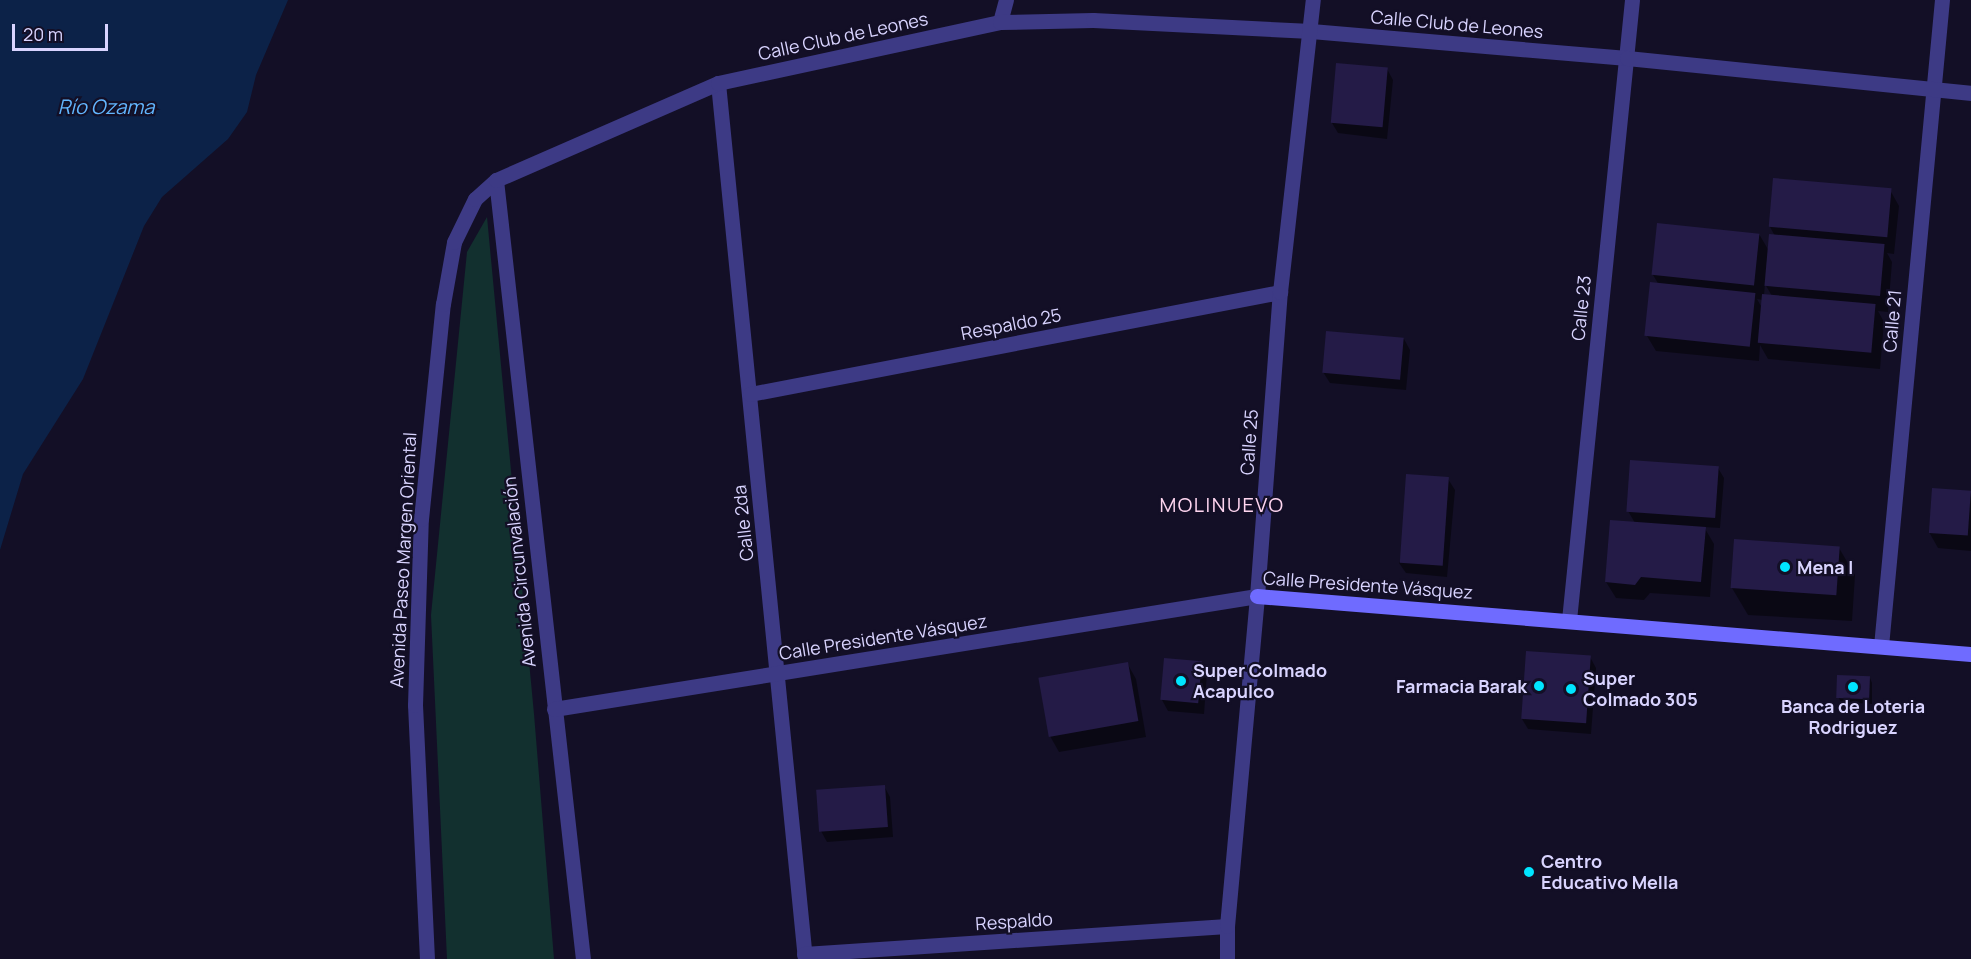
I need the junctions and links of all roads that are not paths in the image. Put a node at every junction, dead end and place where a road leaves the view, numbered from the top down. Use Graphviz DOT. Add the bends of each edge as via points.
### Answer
graph roads {
  1 [pos="1006,0"];
  2 [pos="1313,0"];
  3 [pos="1632,0"];
  4 [pos="1942,0"];
  5 [pos="1000,22"];
  6 [pos="1311,31"];
  7 [pos="1627,58"];
  8 [pos="718,83"];
  9 [pos="1934,90"];
  10 [pos="1971,93"];
  11 [pos="496,180"];
  12 [pos="1280,291"];
  13 [pos="750,394"];
  14 [pos="1257,596"];
  15 [pos="1569,620"];
  16 [pos="1881,646"];
  17 [pos="1971,654"];
  18 [pos="777,674"];
  19 [pos="554,709"];
  20 [pos="1227,926"];
  21 [pos="805,957"];
  22 [pos="427,959"];
  23 [pos="583,959"];
  24 [pos="1227,959"];
  1 -- 5 [label="street"];
  2 -- 6 [label="street, Calle 25"];
  3 -- 7 [label="street, Calle 23"];
  4 -- 9 [label="street, Calle 21"];
  5 -- 6 [label="street, Calle Club de Leones" via="1093,20"];
  5 -- 8 [label="street, Calle Club de Leones"];
  6 -- 7 [label="street, Calle Club de Leones"];
  6 -- 12 [label="street, Calle 25"];
  7 -- 9 [label="street, Calle Club de Leones"];
  7 -- 15 [label="street, Calle 23"];
  8 -- 11 [label="street, Calle Club de Leones"];
  8 -- 13 [label="street, Calle 2da"];
  9 -- 10 [label="street, Calle Club de Leones"];
  9 -- 16 [label="street, Calle 21"];
  11 -- 19 [label="street, Avenida Circunvalación"];
  11 -- 22 [label="street, Avenida Paseo Margen Oriental" via="474,199 454,242 443,304 422,519 415,705"];
  12 -- 13 [label="street, Respaldo 25"];
  12 -- 14 [label="street, Calle 25"];
  13 -- 18 [label="street, Calle 2da"];
  14 -- 15 [label="street, Calle Presidente Vásquez"];
  14 -- 18 [label="street, Calle Presidente Vásquez"];
  14 -- 20 [label="street, Calle 25"];
  15 -- 16 [label="street, Calle Presidente Vásquez"];
  16 -- 17 [label="street, Calle Presidente Vásquez"];
  18 -- 19 [label="street, Calle Presidente Vásquez"];
  18 -- 21 [label="street, Calle 2da"];
  19 -- 23 [label="street, Avenida Circunvalación"];
  20 -- 21 [label="street, Respaldo"];
  20 -- 24 [label="street, Calle 25"];
}
